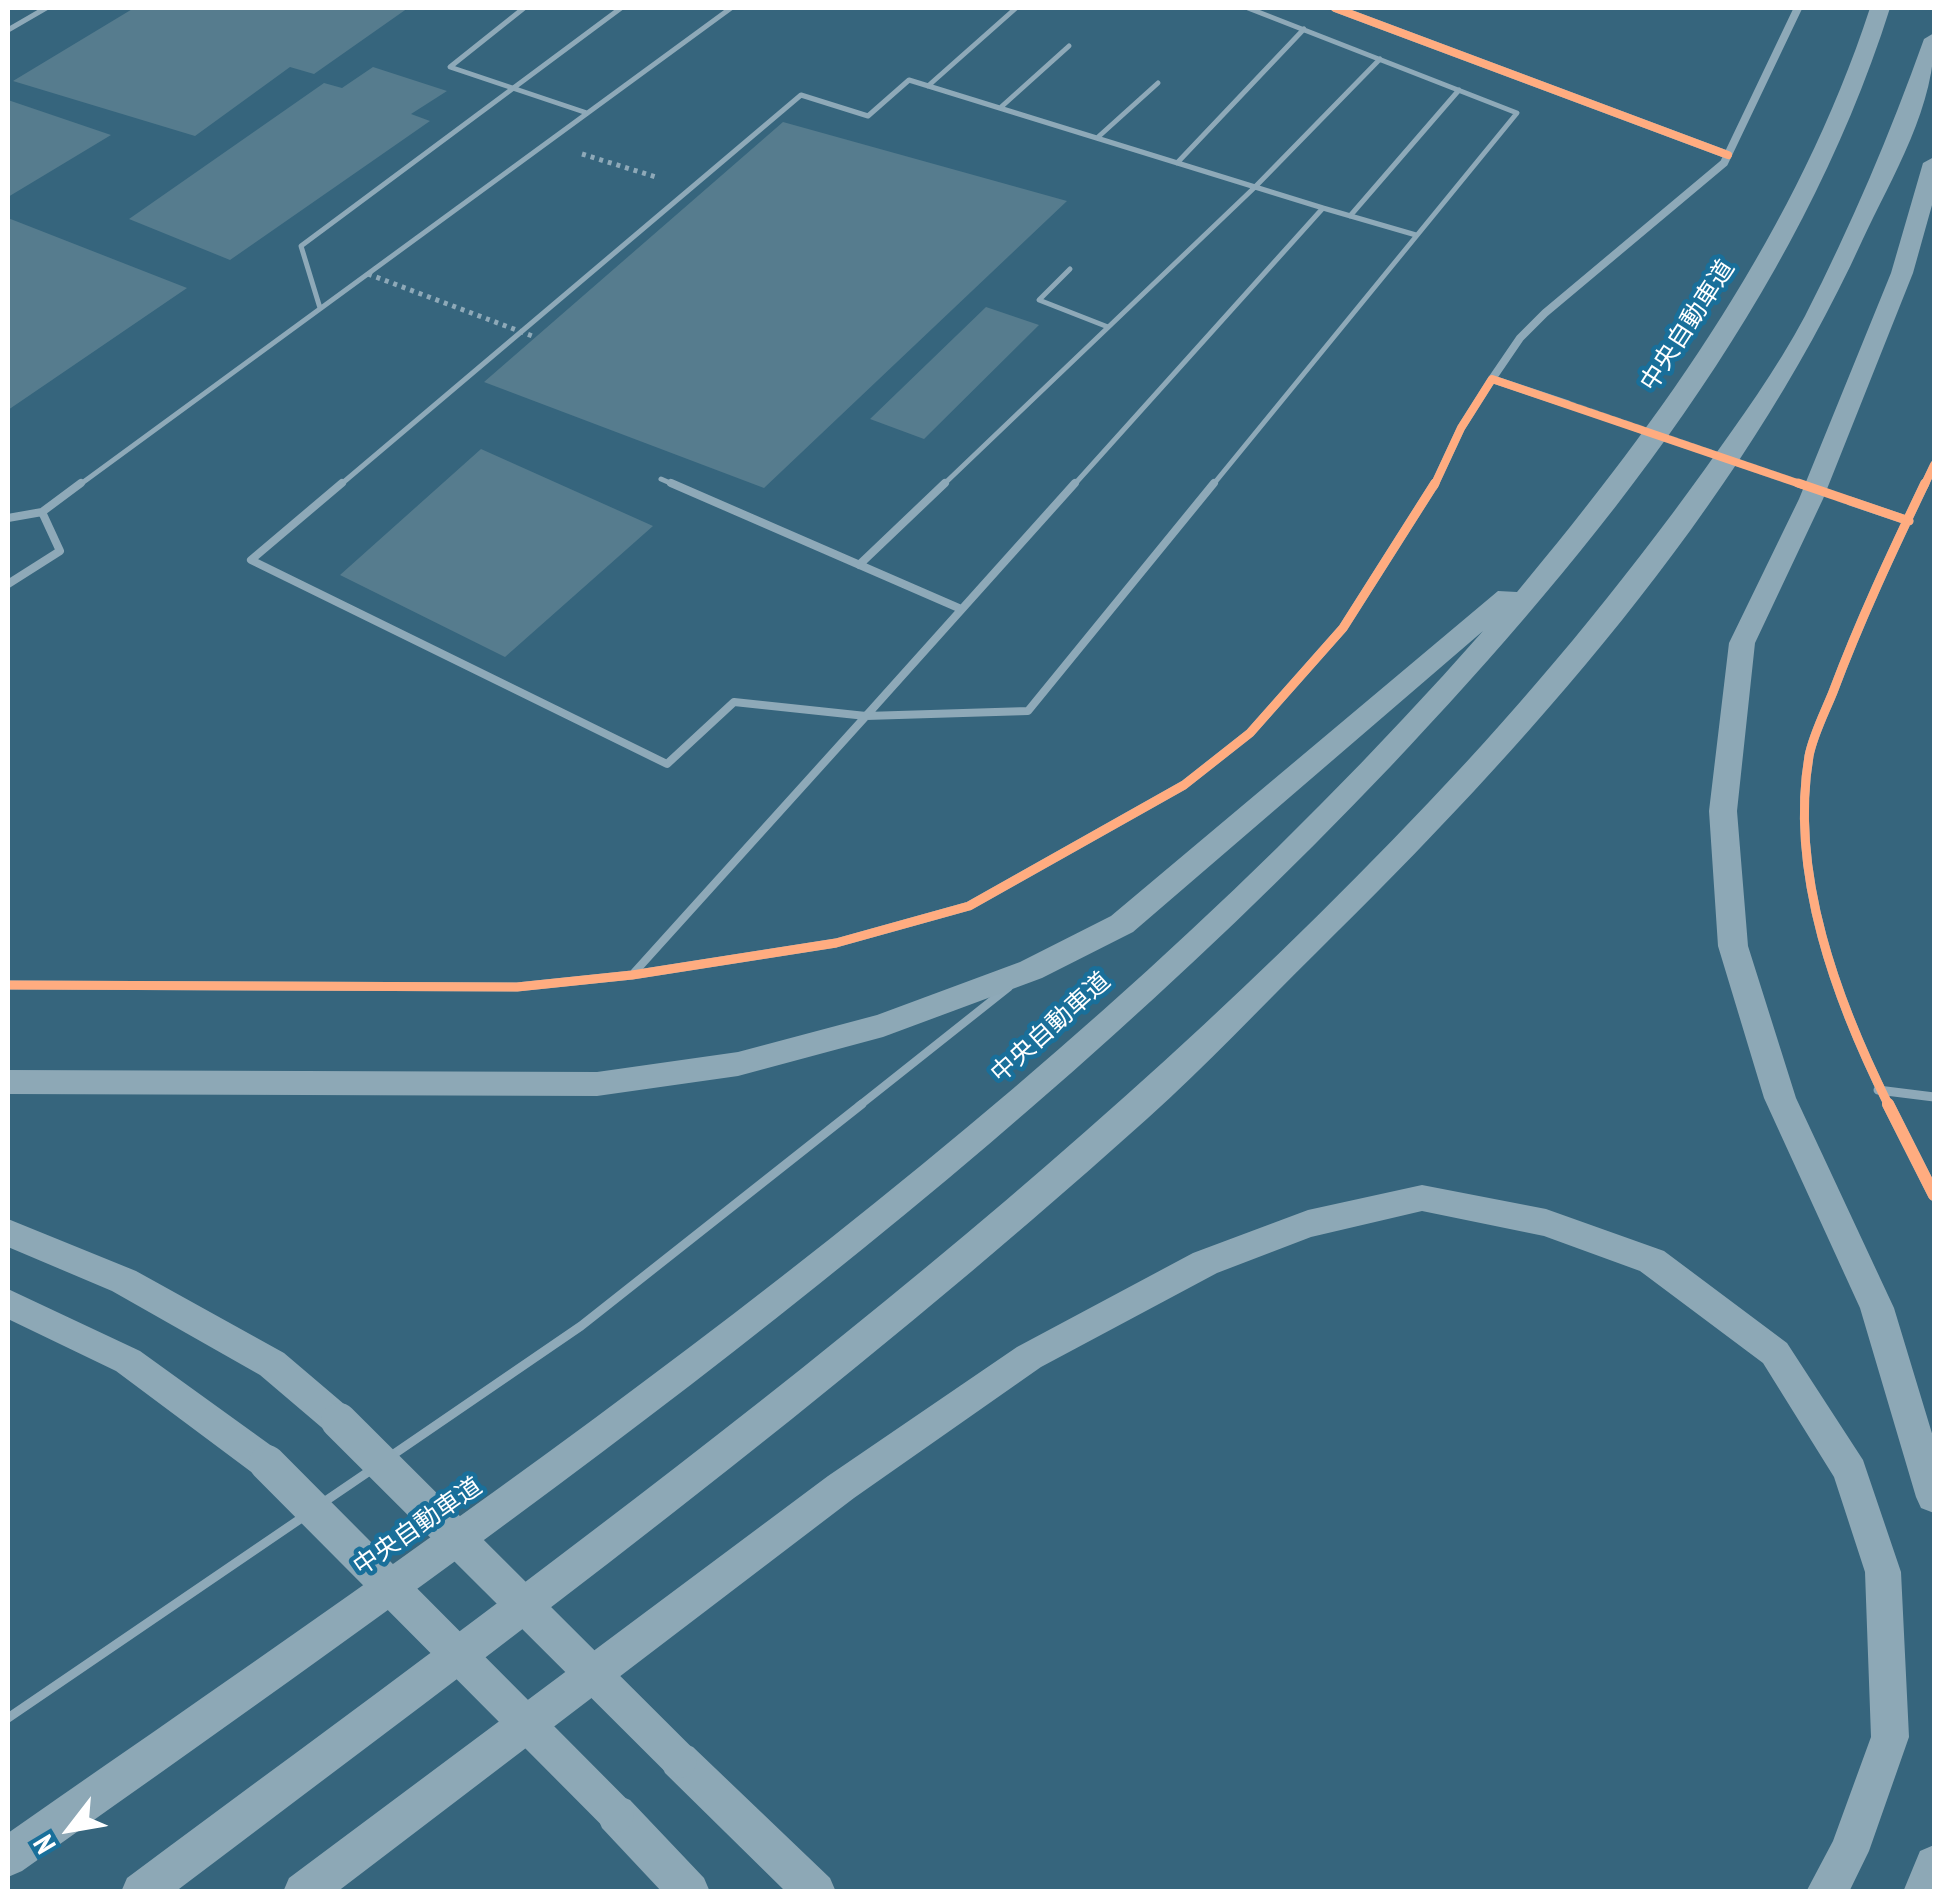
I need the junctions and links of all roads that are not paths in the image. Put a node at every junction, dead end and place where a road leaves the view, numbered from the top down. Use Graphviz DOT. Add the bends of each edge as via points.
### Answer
graph roads {
  1 [pos="46,8"];
  2 [pos="524,8"];
  3 [pos="621,8"];
  4 [pos="731,8"];
  5 [pos="1016,8"];
  6 [pos="1248,8"];
  7 [pos="1336,8"];
  8 [pos="1798,8"];
  9 [pos="1880,8"];
  10 [pos="1304,29"];
  11 [pos="8,30"];
  12 [pos="1934,39"];
  13 [pos="1069,46"];
  14 [pos="1380,59"];
  15 [pos="1158,83"];
  16 [pos="928,86"];
  17 [pos="516,89"];
  18 [pos="1459,90"];
  19 [pos="1000,108"];
  20 [pos="587,114"];
  21 [pos="1097,138"];
  22 [pos="1728,155"];
  23 [pos="1177,163"];
  24 [pos="1934,163"];
  25 [pos="1255,187"];
  26 [pos="1323,208"];
  27 [pos="1350,216"];
  28 [pos="1416,235"];
  29 [pos="1070,269"];
  30 [pos="320,308"];
  31 [pos="1108,326"];
  32 [pos="1492,379"];
  33 [pos="1567,404"];
  34 [pos="1934,466"];
  35 [pos="661,479"];
  36 [pos="1850,500"];
  37 [pos="42,512"];
  38 [pos="8,518"];
  39 [pos="1909,520"];
  40 [pos="1579,536"];
  41 [pos="858,565"];
  42 [pos="8,584"];
  43 [pos="962,609"];
  44 [pos="866,716"];
  45 [pos="1031,970"];
  46 [pos="632,976"];
  47 [pos="8,985"];
  48 [pos="8,1082"];
  49 [pos="1878,1090"];
  50 [pos="1934,1098"];
  51 [pos="1934,1195"];
  52 [pos="8,1233"];
  53 [pos="8,1303"];
  54 [pos="1934,1498"];
  55 [pos="8,1718"];
  56 [pos="8,1857"];
  57 [pos="1934,1866"];
  58 [pos="140,1892"];
  59 [pos="307,1892"];
  60 [pos="690,1892"];
  61 [pos="816,1892"];
  62 [pos="1826,1892"];
  63 [pos="1923,1892"];
  1 -- 11 [label="lane"];
  2 -- 17 [label="lane" via="450,66"];
  3 -- 17 [label="lane"];
  4 -- 20 [label="lane"];
  5 -- 16 [label="lane"];
  6 -- 10 [label="lane"];
  7 -- 22 [label="street"];
  8 -- 22 [label="street"];
  9 -- 40 [label="highway, 中央自動車道" via="1839,121 1748,297"];
  10 -- 14 [label="lane"];
  10 -- 23 [label="lane"];
  12 -- 58 [label="highway" via="1900,136 1814,321 1735,444 1650,564 1528,716 1376,877 1141,1106 896,1316 624,1532"];
  13 -- 19 [label="lane"];
  14 -- 18 [label="lane"];
  14 -- 25 [label="lane"];
  15 -- 21 [label="lane"];
  16 -- 19 [label="lane"];
  16 -- 44 [label="lane" via="909,80 868,116 801,95 251,560 667,764 734,702"];
  17 -- 20 [label="lane"];
  17 -- 30 [label="lane" via="301,246"];
  18 -- 27 [label="lane"];
  18 -- 28 [label="lane" via="1517,113"];
  19 -- 21 [label="lane"];
  20 -- 30 [label="lane"];
  21 -- 23 [label="lane"];
  22 -- 32 [label="street" via="1546,313"];
  23 -- 25 [label="lane"];
  24 -- 54 [label="highway" via="1902,273 1742,643 1722,811 1732,946 1780,1098 1877,1308"];
  25 -- 26 [label="lane"];
  25 -- 31 [label="lane"];
  26 -- 27 [label="lane"];
  26 -- 43 [label="lane"];
  27 -- 28 [label="lane"];
  28 -- 44 [label="lane" via="1028,711"];
  29 -- 31 [label="lane" via="1039,300"];
  30 -- 37 [label="lane"];
  31 -- 41 [label="lane"];
  32 -- 33 [label="street"];
  32 -- 46 [label="street" via="1424,506 1343,628 1250,733 1184,785 969,906 836,942"];
  34 -- 39 [label="street"];
  35 -- 41 [label="lane"];
  36 -- 39 [label="street"];
  37 -- 38 [label="lane"];
  37 -- 42 [label="lane" via="60,552"];
  39 -- 49 [label="street" via="1860,619 1809,754 1804,849 1824,940"];
  40 -- 45 [label="highway" via="1122,924"];
  40 -- 56 [label="highway, 中央自動車道" via="1305,840 1068,1060 855,1240 562,1466"];
  41 -- 43 [label="lane"];
  43 -- 44 [label="lane"];
  44 -- 46 [label="lane"];
  45 -- 48 [label="highway" via="883,1025 738,1064 597,1084"];
  45 -- 55 [label="lane" via="580,1326"];
  46 -- 47 [label="street" via="517,987"];
  49 -- 50 [label="street"];
  49 -- 51 [label="street"];
  52 -- 61 [label="highway, bridge" via="124,1281 256,1355 339,1421"];
  53 -- 60 [label="highway, bridge" via="128,1361 266,1463"];
  57 -- 63 [label="highway"];
  59 -- 62 [label="highway" via="841,1486 1030,1357 1205,1263 1308,1224 1422,1198 1546,1223 1652,1261 1775,1354 1850,1471 1884,1572 1890,1738 1849,1851"];
}
